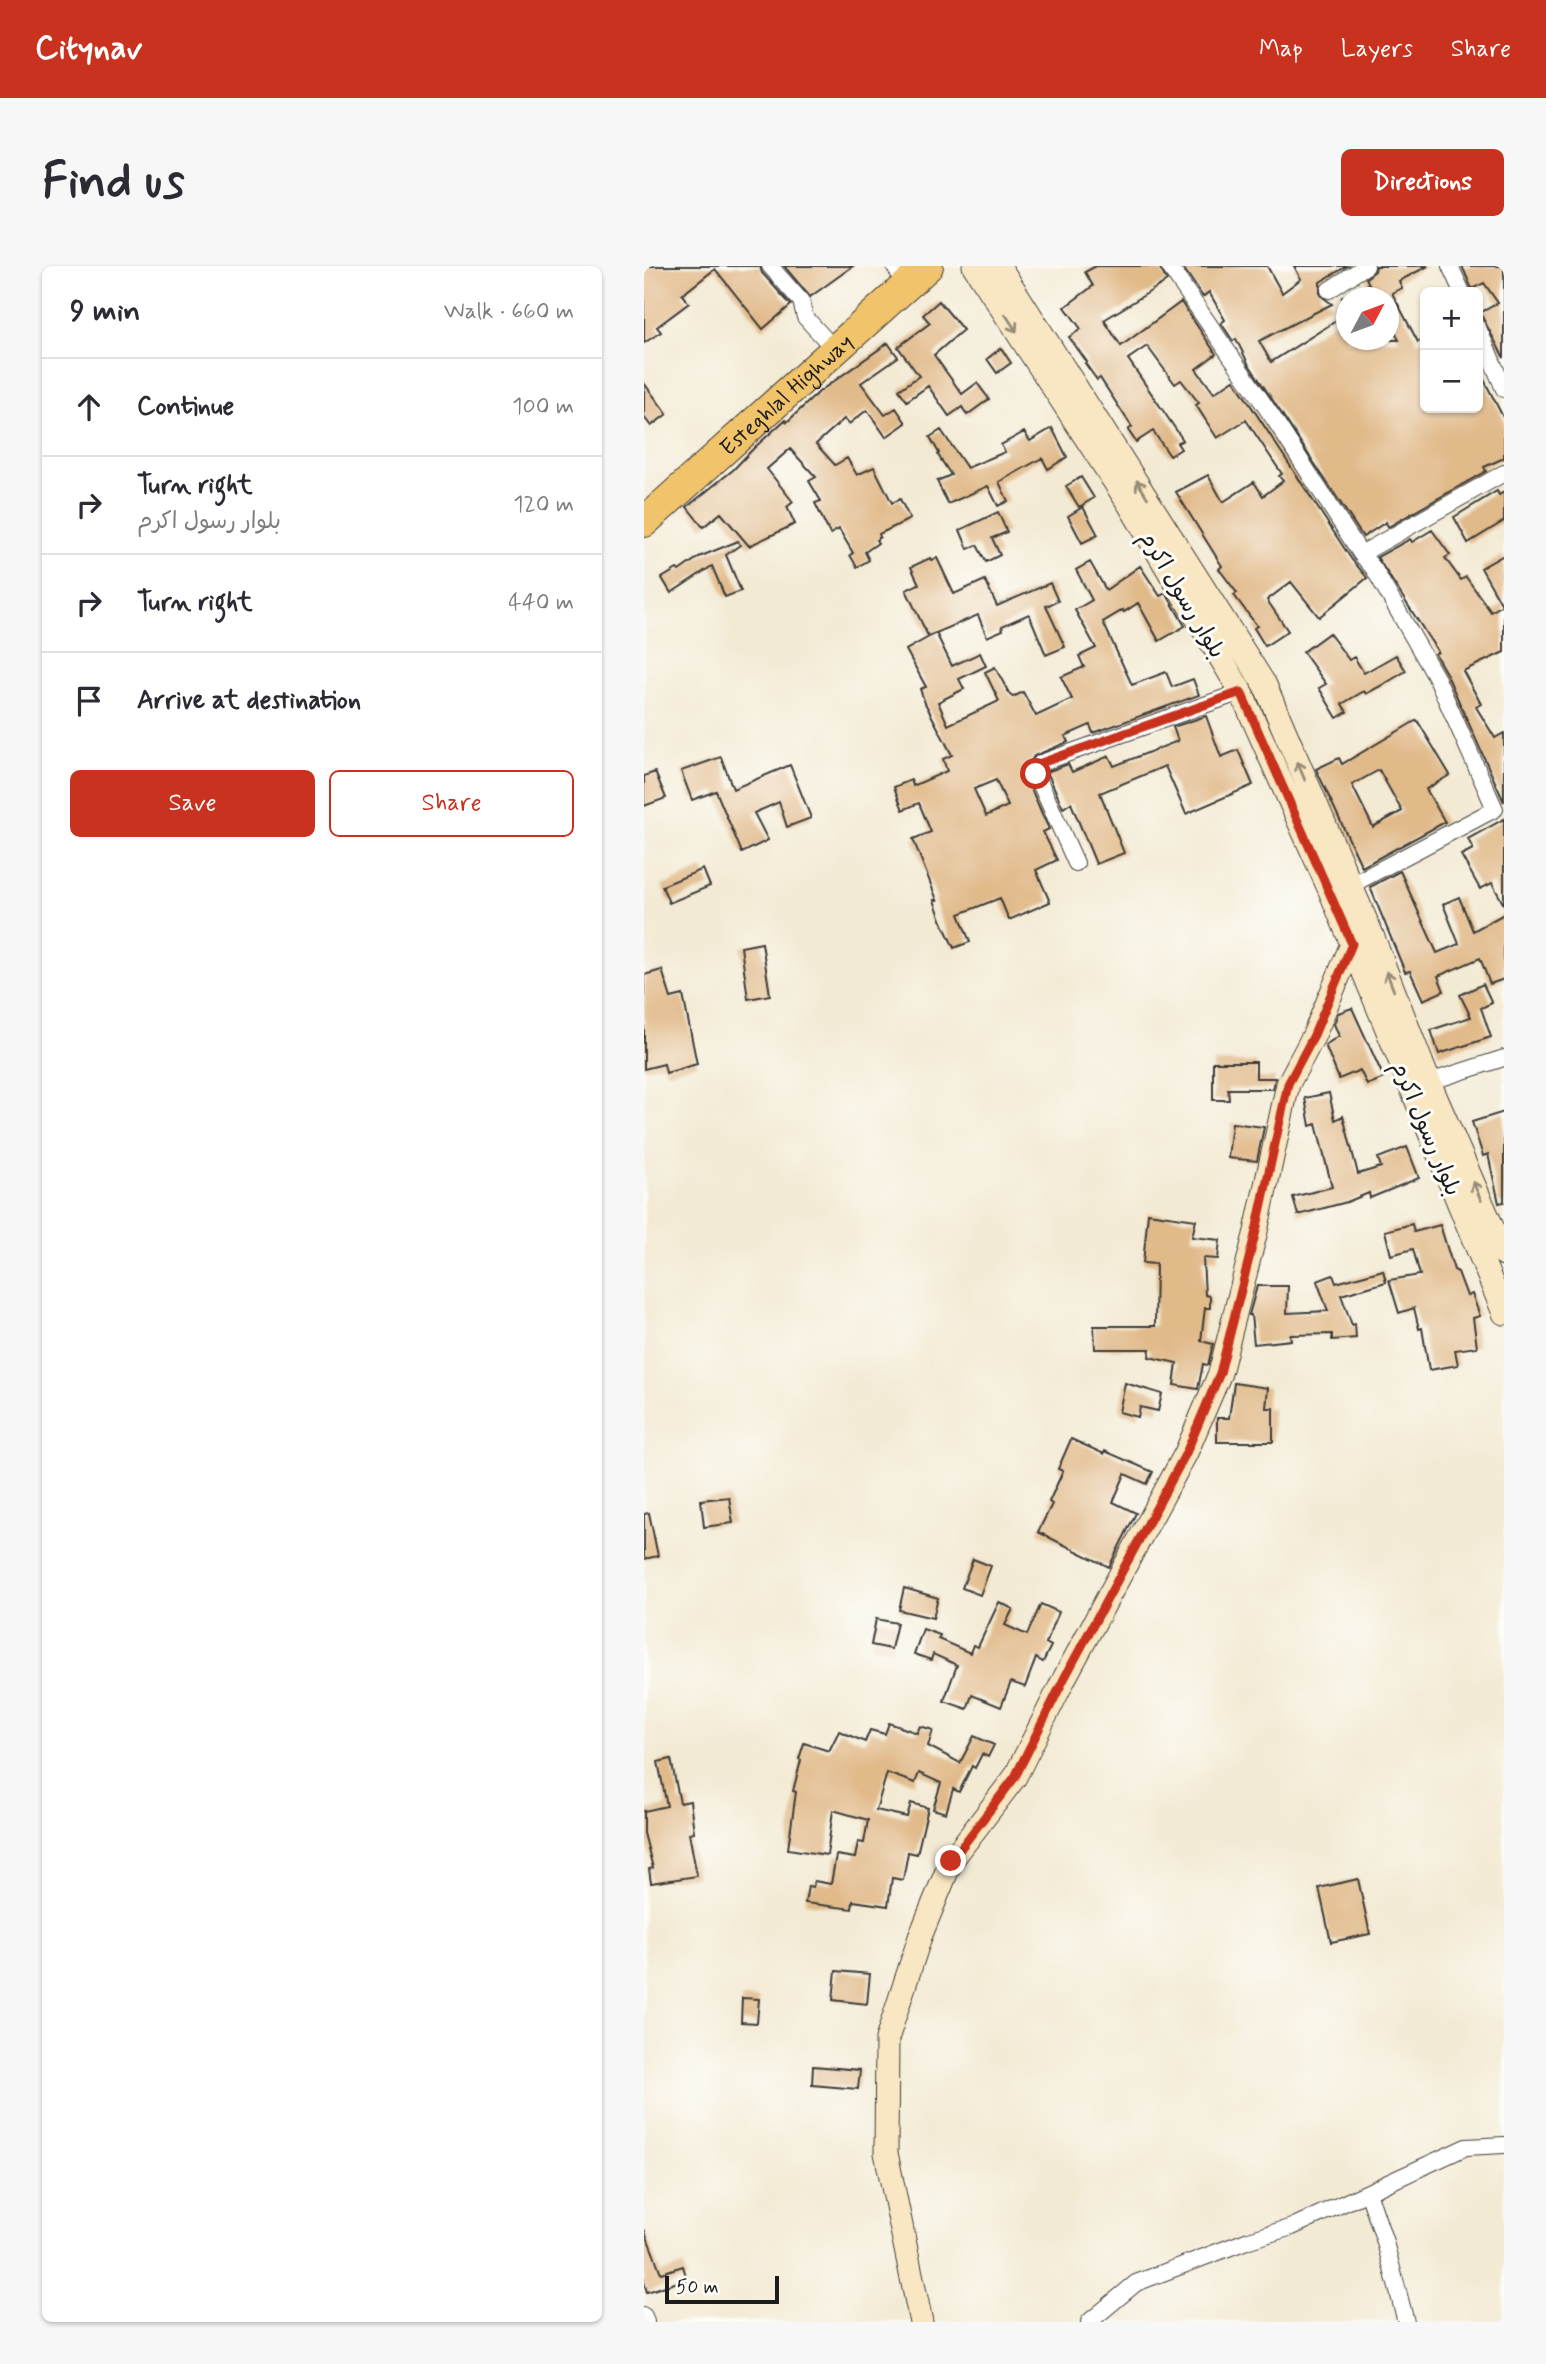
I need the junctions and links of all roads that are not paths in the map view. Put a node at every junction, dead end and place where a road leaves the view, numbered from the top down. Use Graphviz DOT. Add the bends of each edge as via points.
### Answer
graph roads {
  1 [pos="770,266"];
  2 [pos="974,266"];
  3 [pos="999,266"];
  4 [pos="1169,266"];
  5 [pos="1366,266"];
  6 [pos="1450,266"];
  7 [pos="910,272"];
  8 [pos="1460,287"];
  9 [pos="1329,290"];
  10 [pos="1483,340"];
  11 [pos="835,350"];
  12 [pos="1504,389"];
  13 [pos="1504,473"];
  14 [pos="645,519"];
  15 [pos="1361,554"];
  16 [pos="1241,692"];
  17 [pos="1076,863"];
  18 [pos="1349,886"];
  19 [pos="1362,939"];
  20 [pos="1504,1058"];
  21 [pos="1429,1082"];
  22 [pos="1504,1254"];
  23 [pos="1504,1312"];
  24 [pos="1504,2145"];
  25 [pos="1368,2192"];
  26 [pos="644,2316"];
  27 [pos="646,2322"];
  28 [pos="921,2322"];
  29 [pos="1090,2322"];
  30 [pos="1406,2322"];
  1 -- 11 [label="street"];
  2 -- 16 [label="main road, بلوار رسول اکرم, one-way" via="1129,504"];
  18 -- 3 [label="main road, بلوار رسول اکرم, one-way" via="1265,685"];
  4 -- 15 [label="street"];
  5 -- 9 [label="street"];
  6 -- 8 [label="street"];
  7 -- 11 [label="highway, Esteghlal Highway"];
  10 -- 12 [label="street"];
  11 -- 14 [label="highway, Esteghlal Highway"];
  13 -- 15 [label="street"];
  15 -- 18 [label="street" via="1437,679 1495,809"];
  16 -- 17 [label="street" via="1041,763 1036,774"];
  16 -- 19 [label="main road, بلوار رسول اکرم"];
  18 -- 19 [label="main road, بلوار رسول اکرم"];
  21 -- 19 [label="main road, بلوار رسول اکرم, one-way"];
  19 -- 23 [label="main road, بلوار رسول اکرم"];
  19 -- 28 [label="main road" via="1288,1084 1220,1373 1186,1453 1015,1777 951,1861 887,2039 886,2153"];
  20 -- 21 [label="street"];
  22 -- 21 [label="main road, بلوار رسول اکرم, one-way"];
  24 -- 25 [label="street" via="1466,2147"];
  25 -- 29 [label="street" via="1292,2227 1136,2283"];
  25 -- 30 [label="street"];
  26 -- 27 [label="street"];
}
